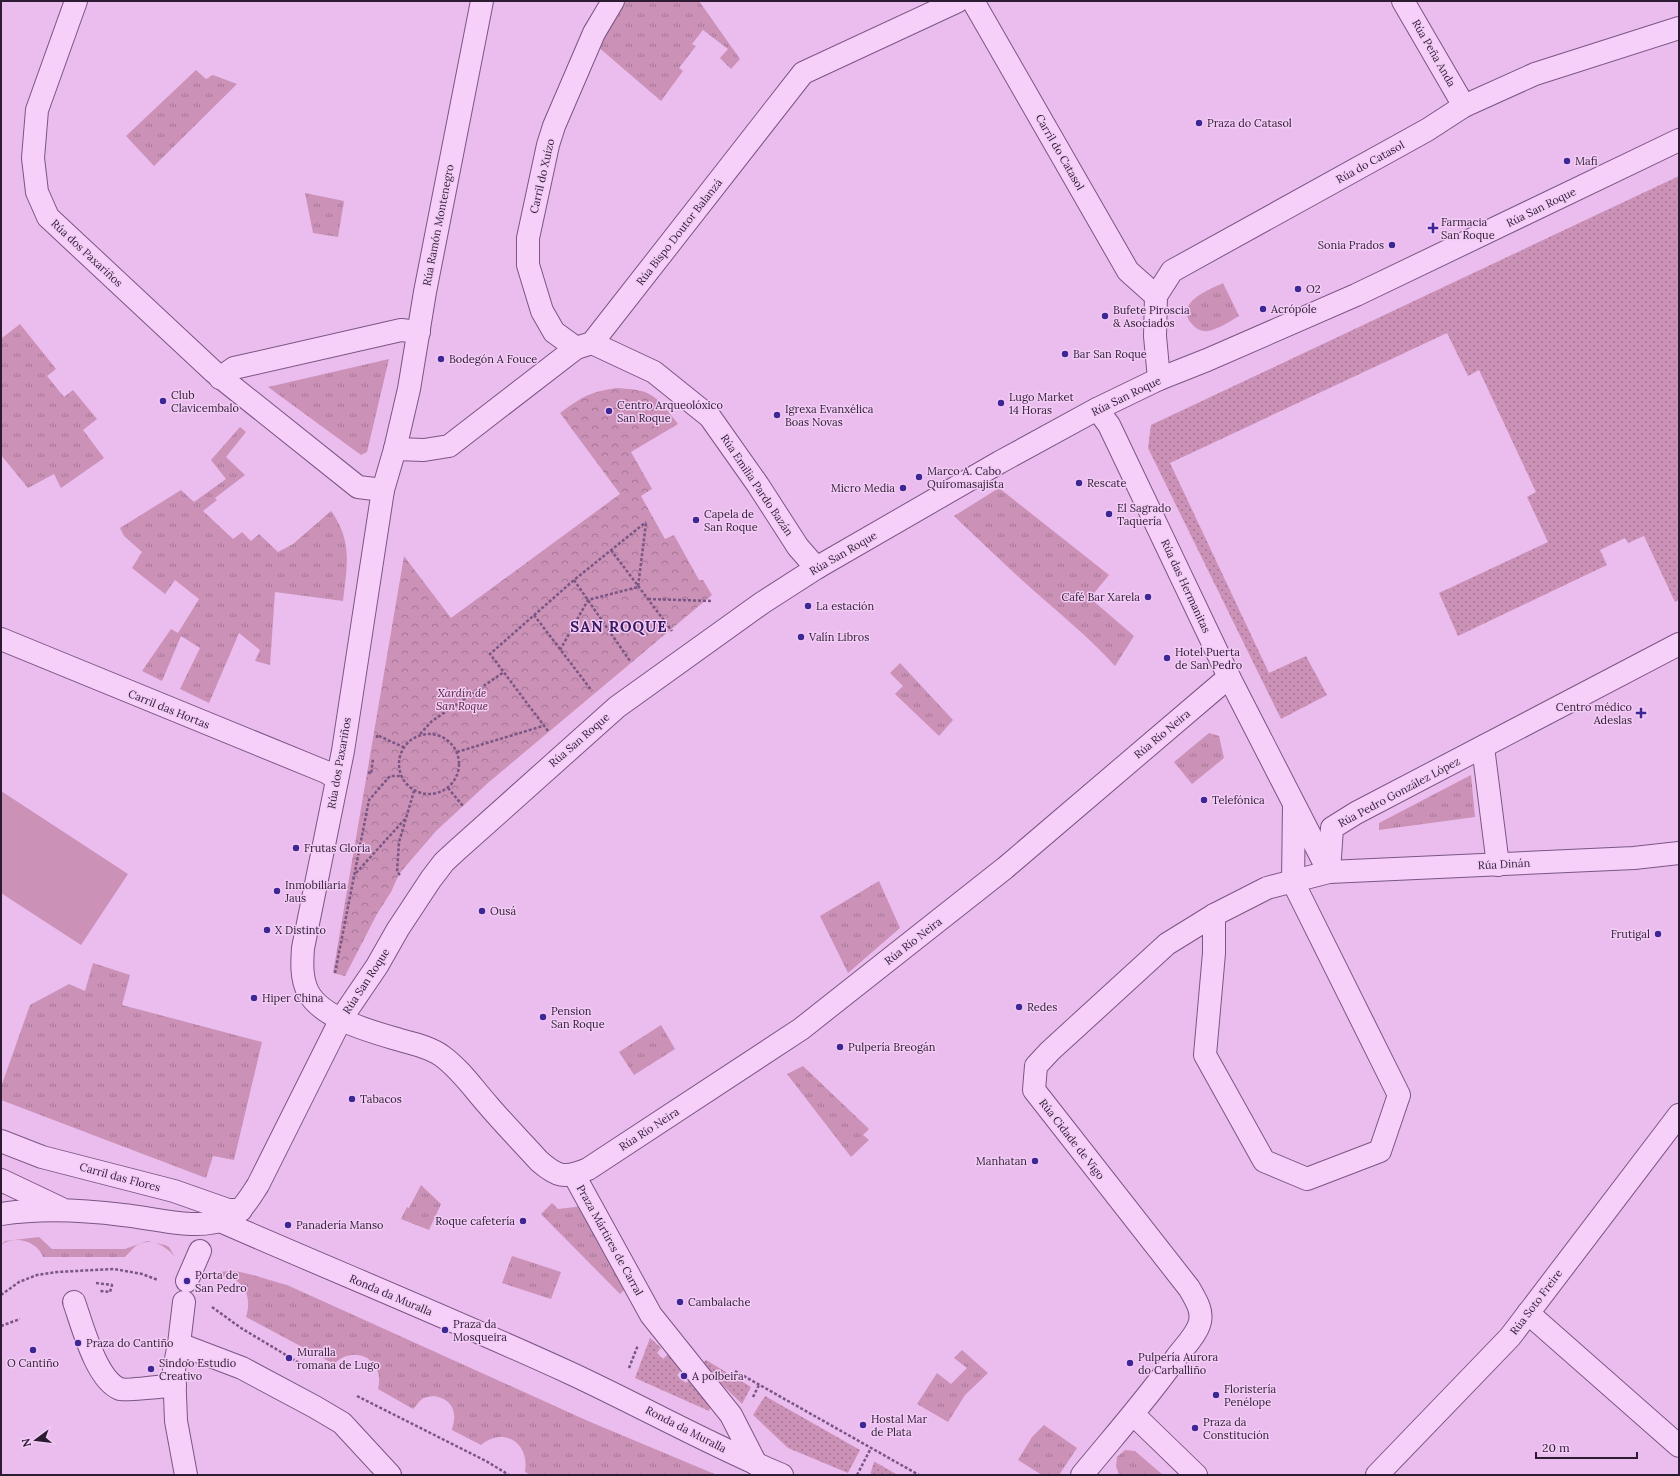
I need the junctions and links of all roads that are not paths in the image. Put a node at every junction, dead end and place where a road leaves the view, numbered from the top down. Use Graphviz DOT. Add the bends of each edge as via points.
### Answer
graph roads {
  1 [pos="76,1"];
  2 [pos="482,1"];
  3 [pos="613,1"];
  4 [pos="958,1"];
  5 [pos="973,1"];
  6 [pos="1403,1"];
  7 [pos="1679,28"];
  8 [pos="1464,106"];
  9 [pos="1679,140"];
  10 [pos="1156,296"];
  11 [pos="419,332"];
  12 [pos="584,345"];
  13 [pos="220,378"];
  14 [pos="1159,379"];
  15 [pos="1097,409"];
  16 [pos="395,449"];
  17 [pos="383,490"];
  18 [pos="818,567"];
  19 [pos="1,640"];
  20 [pos="1679,644"];
  21 [pos="1229,677"];
  22 [pos="1484,747"];
  23 [pos="337,779"];
  24 [pos="1294,804"];
  25 [pos="1679,854"];
  26 [pos="1498,864"];
  27 [pos="1329,872"];
  28 [pos="1293,882"];
  29 [pos="1214,915"];
  30 [pos="341,1019"];
  31 [pos="1679,1115"];
  32 [pos="1,1141"];
  33 [pos="574,1175"];
  34 [pos="1,1180"];
  35 [pos="65,1210"];
  36 [pos="241,1210"];
  37 [pos="1,1214"];
  38 [pos="220,1221"];
  39 [pos="200,1251"];
  40 [pos="187,1281"];
  41 [pos="74,1302"];
  42 [pos="184,1302"];
  43 [pos="1528,1313"];
  44 [pos="179,1344"];
  45 [pos="175,1385"];
  46 [pos="1134,1415"];
  47 [pos="1679,1446"];
  48 [pos="756,1464"];
  49 [pos="186,1475"];
  50 [pos="390,1475"];
  51 [pos="782,1475"];
  52 [pos="1082,1475"];
  53 [pos="1196,1475"];
  54 [pos="1377,1475"];
  1 -- 13 [label="street, Rúa dos Paxariños" via="37,110 33,158 37,192 48,217"];
  2 -- 11 [label="street, Rúa Ramón Montenegro"];
  3 -- 12 [label="street, Carril do Xuízo" via="594,33 554,126 528,238 528,265 542,311 554,332"];
  4 -- 12 [label="street, Rúa Bispo Doutor Balanzá" via="803,72"];
  5 -- 10 [label="street, Carril do Catasol" via="1128,271"];
  6 -- 8 [label="street, Rúa Peña Anda"];
  7 -- 8 [label="street, Rúa do Catasol" via="1535,74"];
  8 -- 10 [label="street, Rúa do Catasol" via="1427,130 1172,271"];
  9 -- 14 [label="street, Rúa San Roque" via="1356,295"];
  10 -- 14 [label="street" via="1155,336"];
  11 -- 13 [label="street" via="401,330 234,368"];
  11 -- 16 [label="street, Rúa Ramón Montenegro"];
  12 -- 16 [label="street, Rúa Bispo Doutor Balanzá" via="448,446 424,450"];
  12 -- 18 [label="street, Rúa Emilia Pardo Bazán" via="654,372 710,417 798,547"];
  13 -- 17 [label="street, Rúa dos Paxariños" via="358,487"];
  14 -- 15 [label="street, Rúa San Roque"];
  15 -- 18 [label="street, Rúa San Roque"];
  15 -- 21 [label="street, Rúa das Hermanitas" via="1109,425"];
  16 -- 17 [label="street, Rúa dos Paxariños"];
  17 -- 23 [label="street, Rúa dos Paxariños"];
  18 -- 30 [label="street, Rúa San Roque" via="762,603 617,708 444,862 430,879"];
  19 -- 23 [label="street, Carril das Hortas" via="326,772"];
  20 -- 22 [label="street, Rúa Pedro González López"];
  21 -- 24 [label="street, Rúa das Hermanitas"];
  21 -- 33 [label="street, Rúa Río Neira" via="1005,868 801,1029 588,1169"];
  22 -- 26 [label="street"];
  22 -- 27 [label="street, Rúa Pedro González López" via="1332,828"];
  23 -- 30 [label="street, Rúa dos Paxariños" via="302,962 308,993 322,1008"];
  24 -- 27 [label="street, Rúa das Hermanitas"];
  24 -- 28 [label="street"];
  25 -- 26 [label="street, Rúa Dinán"];
  26 -- 27 [label="street, Rúa Dinán"];
  27 -- 28 [label="street, Rúa Cidade de Vigo"];
  28 -- 29 [label="street, Rúa Cidade de Vigo" via="1267,888"];
  28 -- 29 [label="street" via="1399,1095 1380,1151 1307,1179 1264,1161 1205,1055 1214,953"];
  29 -- 46 [label="street, Rúa Cidade de Vigo" via="1167,944 1036,1066 1034,1090 1189,1288 1201,1314 1199,1326"];
  30 -- 33 [label="street, Praza Mártires de Carral" via="373,1032 418,1045 442,1056 457,1069 539,1161 552,1172"];
  30 -- 36 [label="street, Rúa San Roque" via="258,1185"];
  31 -- 43 [label="street, Rúa Soto Freire"];
  32 -- 36 [label="street, Carril das Flores" via="42,1157 174,1191 228,1210"];
  33 -- 48 [label="street, Praza Mártires de Carral" via="654,1320 731,1414"];
  34 -- 35 [label="street"];
  35 -- 37 [label="street" via="16,1211"];
  35 -- 38 [label="street" via="204,1225"];
  36 -- 38 [label="street, Rúa San Roque"];
  38 -- 48 [label="street, Ronda da Muralla" via="501,1341 618,1395"];
  39 -- 40 [label="street"];
  41 -- 45 [label="street" via="90,1349 108,1382 121,1390"];
  42 -- 44 [label="street"];
  43 -- 47 [label="street"];
  43 -- 54 [label="street, Rúa Soto Freire" via="1510,1337"];
  44 -- 45 [label="street" via="174,1369"];
  44 -- 50 [label="street" via="242,1368 342,1423"];
  45 -- 49 [label="street" via="176,1420"];
  46 -- 52 [label="street, Rúa Cidade de Vigo"];
  46 -- 53 [label="street"];
  48 -- 51 [label="street, Ronda da Muralla"];
}
